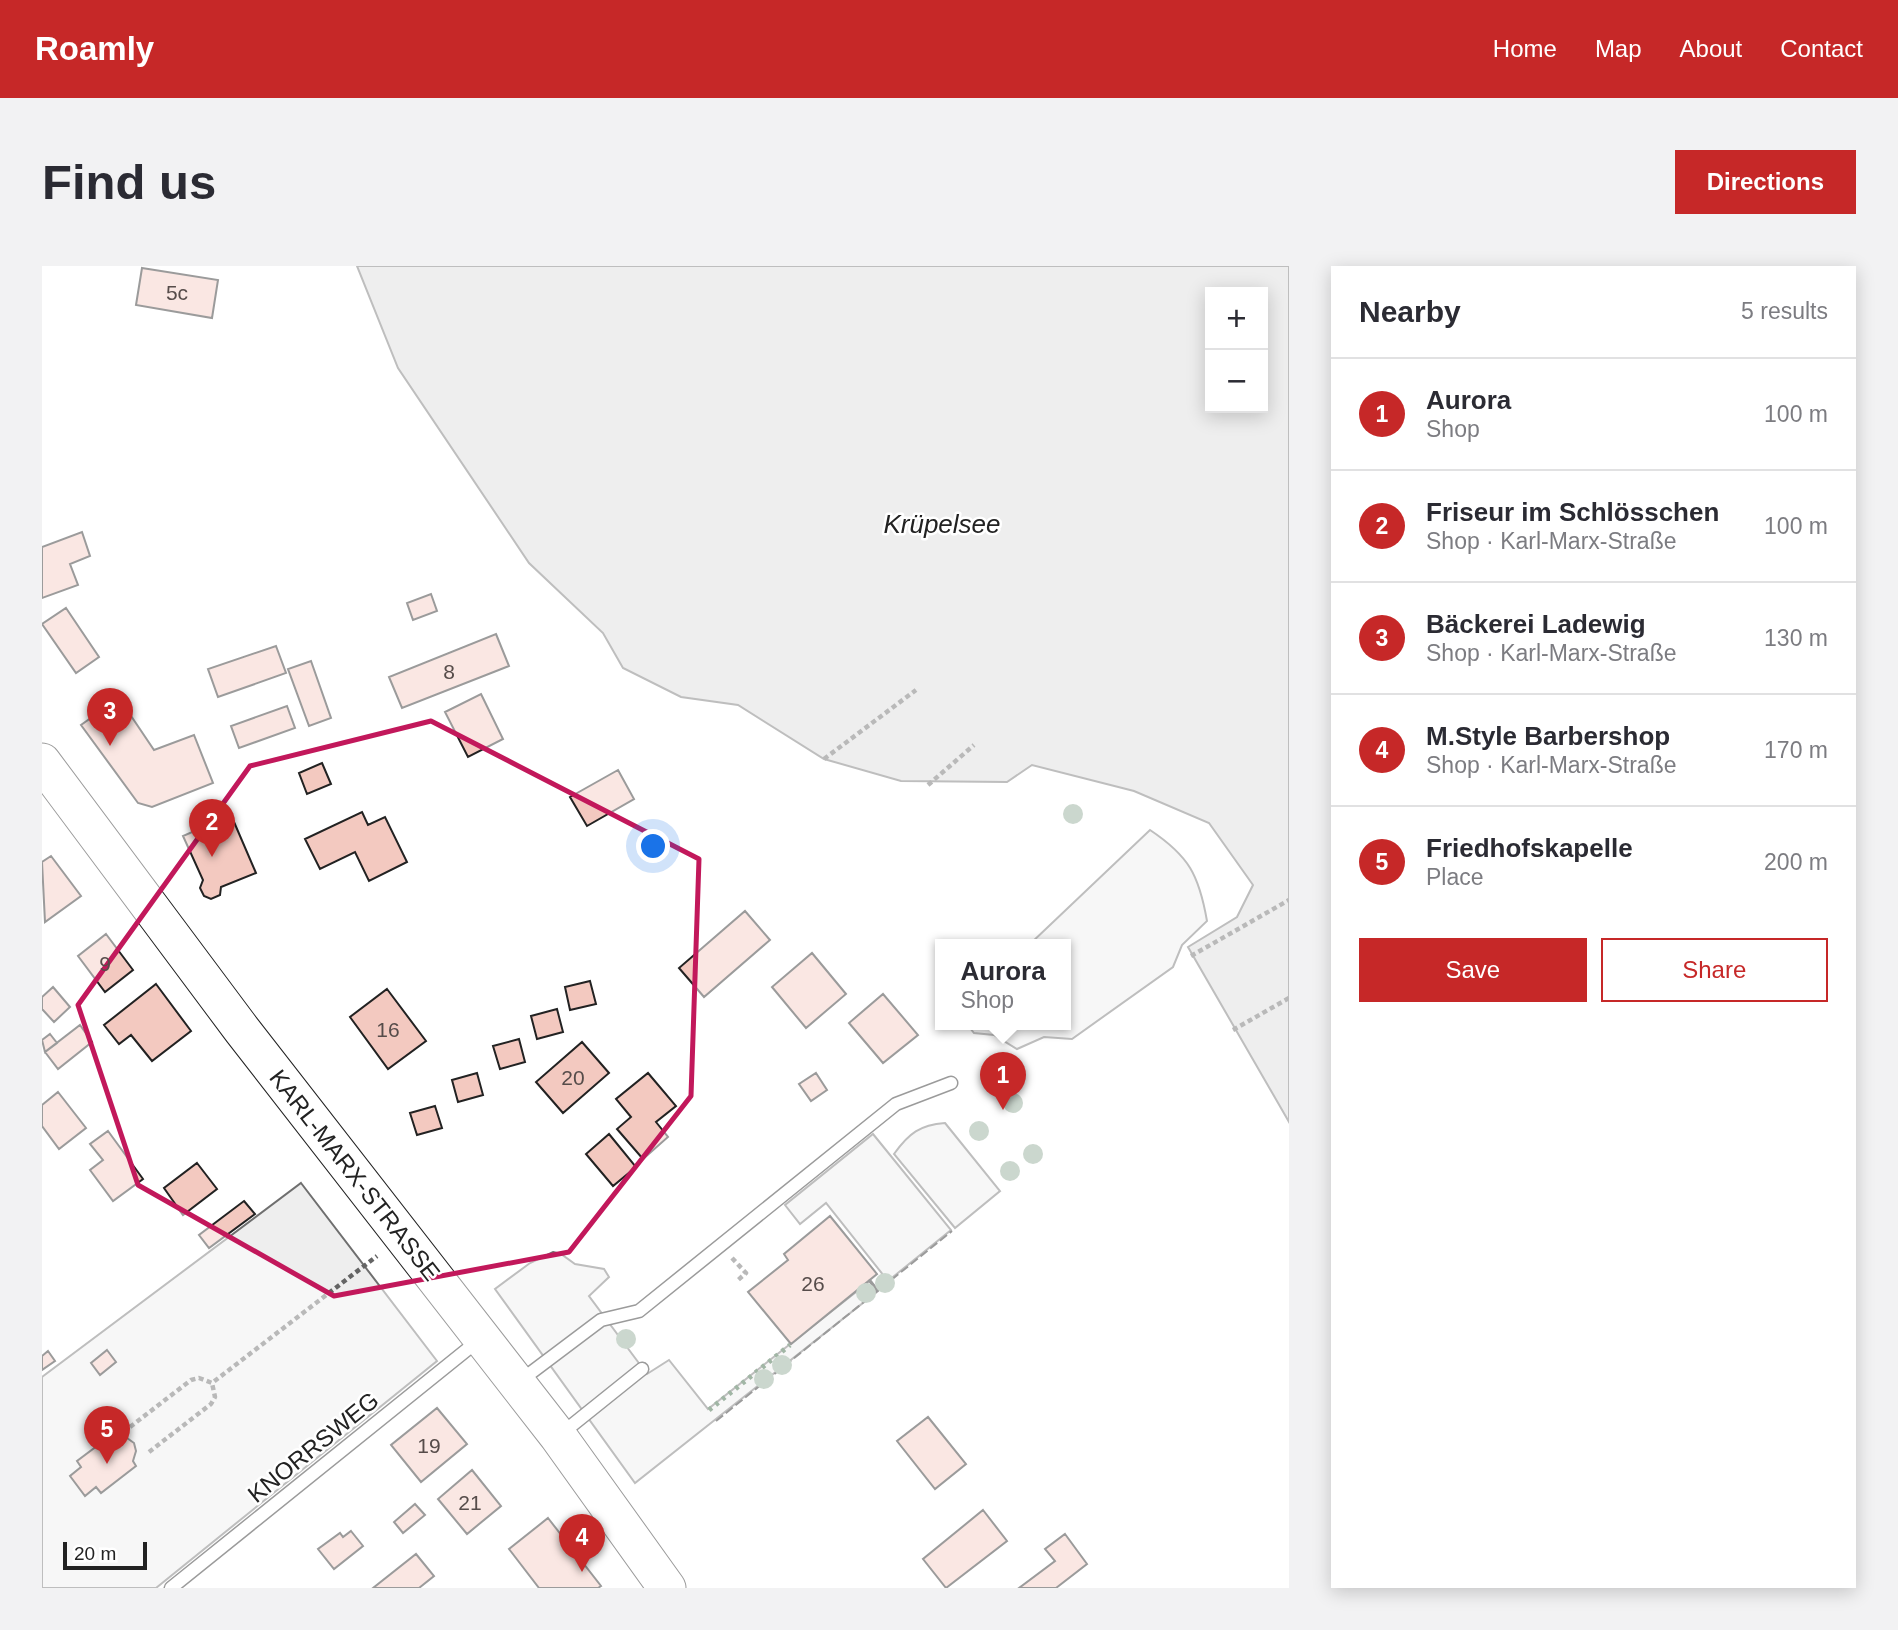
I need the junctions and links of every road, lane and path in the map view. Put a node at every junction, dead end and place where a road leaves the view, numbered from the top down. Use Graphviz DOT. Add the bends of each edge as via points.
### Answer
graph roads {
  1 [pos="916,690"];
  2 [pos="974,745"];
  3 [pos="824,760"];
  4 [pos="42,762"];
  5 [pos="928,785"];
  6 [pos="1289,900"];
  7 [pos="1191,956"];
  8 [pos="1289,998"];
  9 [pos="1233,1030"];
  10 [pos="951,1083"];
  11 [pos="384,1252"];
  12 [pos="746,1273"];
  13 [pos="737,1280"];
  14 [pos="482,1338"];
  15 [pos="642,1369"];
  16 [pos="212,1383"];
  17 [pos="517,1384"];
  18 [pos="130,1427"];
  19 [pos="558,1436"];
  20 [pos="149,1452"];
  21 [pos="171,1588"];
  22 [pos="667,1588"];
  1 -- 3 [label="path"];
  2 -- 5 [label="path"];
  4 -- 14 [label="street, KARL-MARX-STRASSE" via="237,1033"];
  6 -- 7 [label="path"];
  8 -- 9 [label="path"];
  10 -- 17 [label="lane" via="896,1104 639,1311 601,1320"];
  11 -- 16 [label="path"];
  12 -- 13 [label="path"];
  14 -- 17 [label="street, KARL-MARX-STRASSE"];
  14 -- 21 [label="lane, KNORRSWEG"];
  15 -- 19 [label="lane"];
  16 -- 18 [label="path" via="191,1380"];
  16 -- 20 [label="path" via="215,1396 211,1404"];
  17 -- 19 [label="street, KARL-MARX-STRASSE"];
  19 -- 22 [label="street, KARL-MARX-STRASSE"];
}
